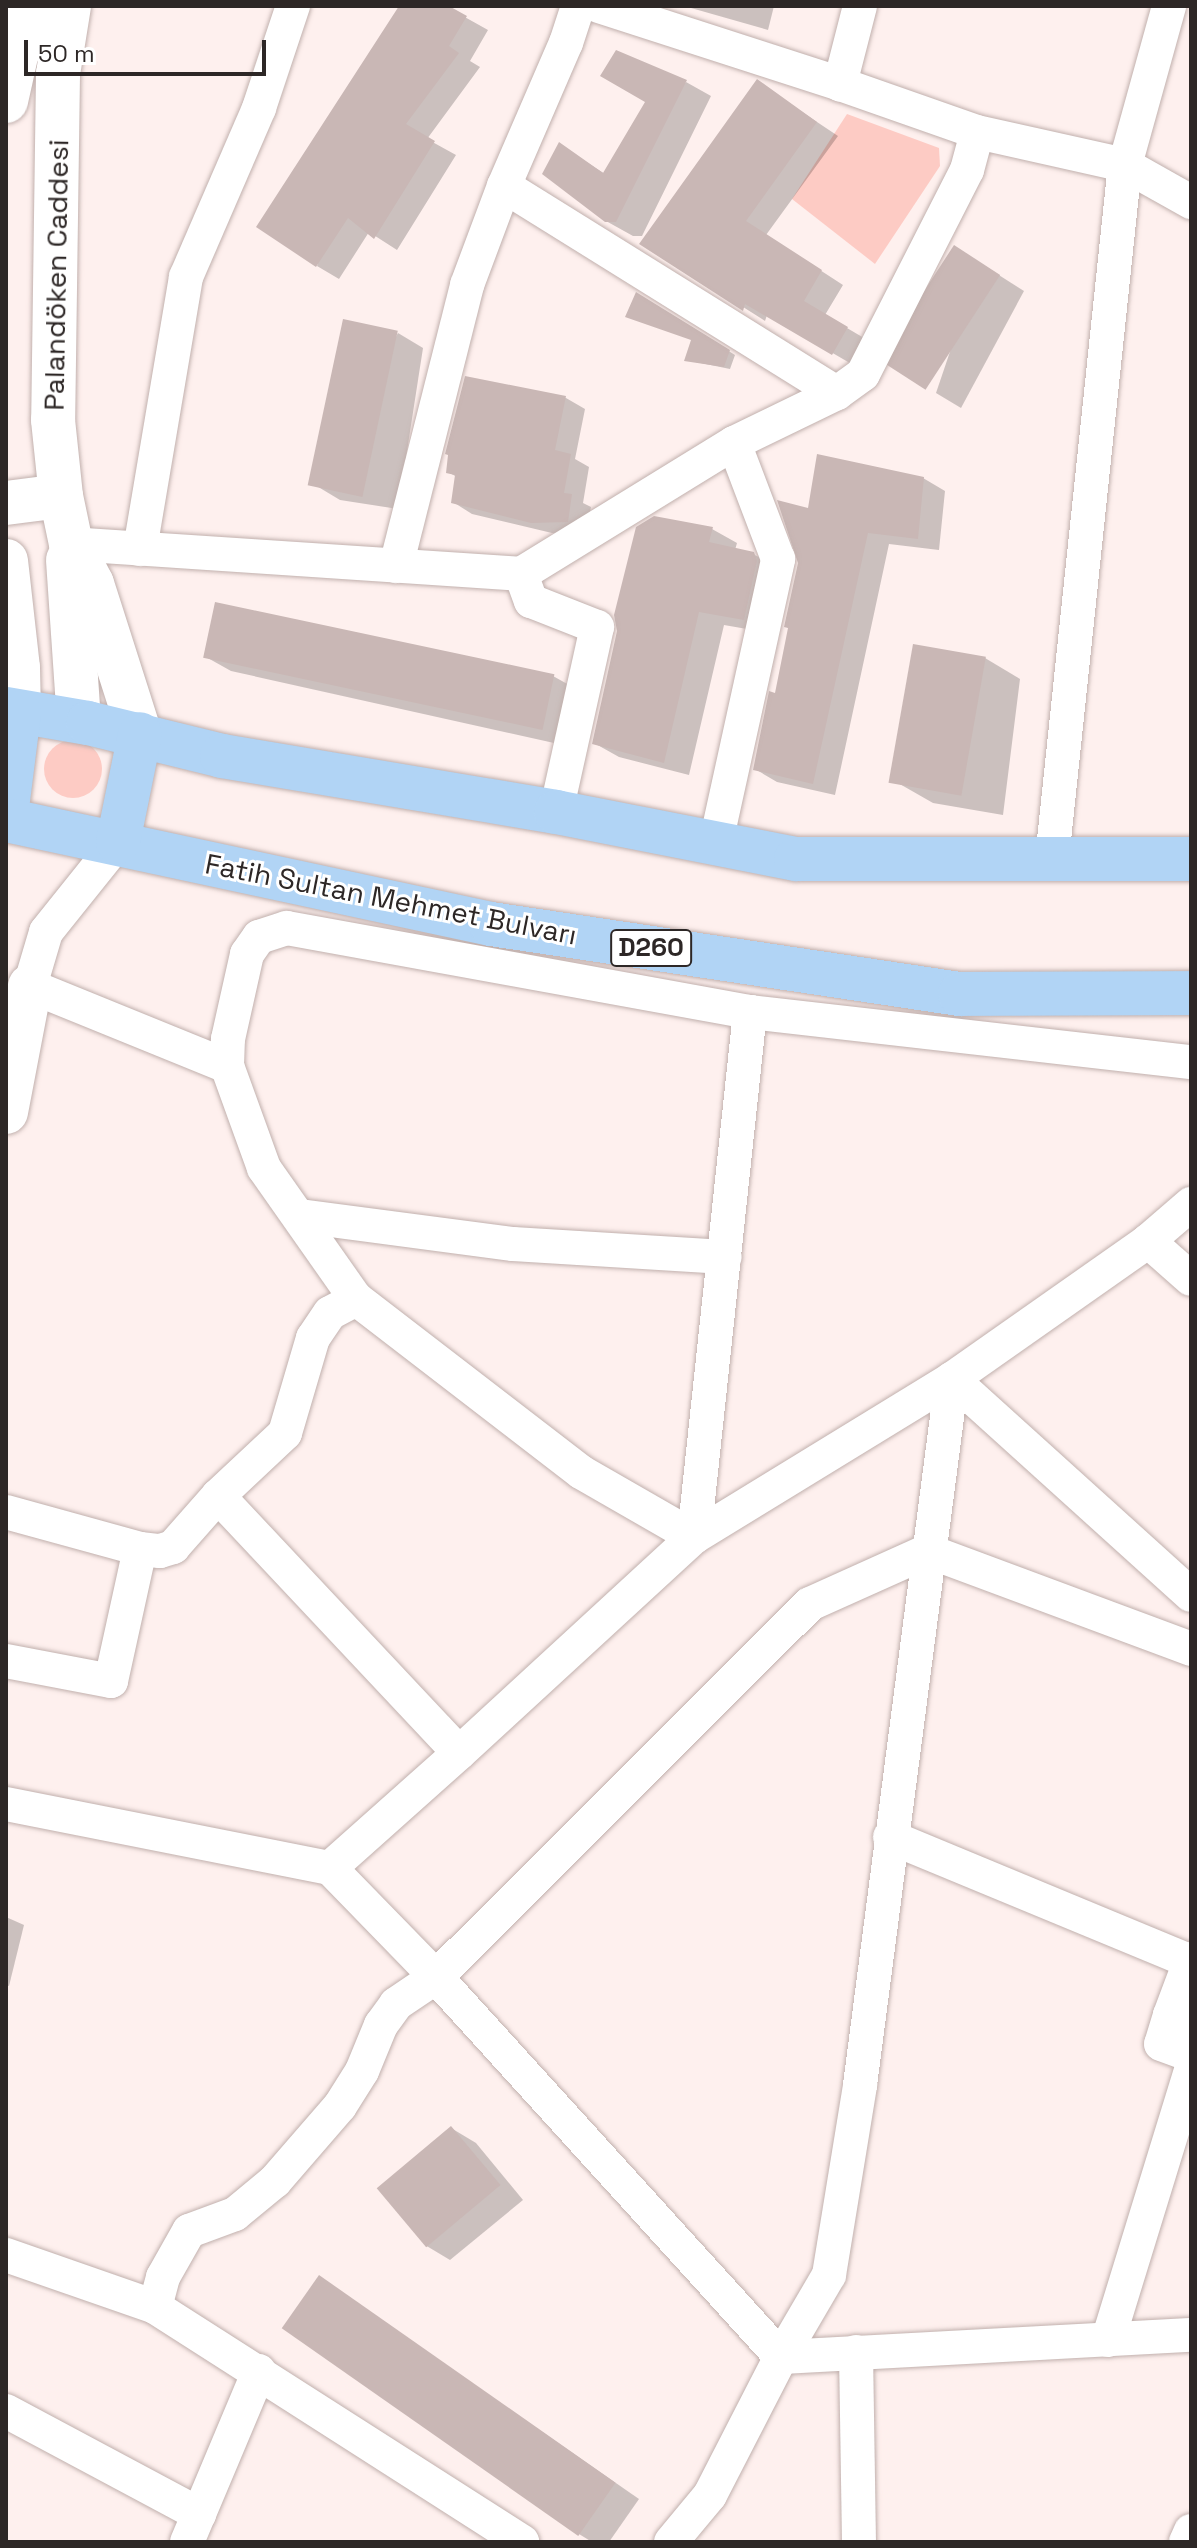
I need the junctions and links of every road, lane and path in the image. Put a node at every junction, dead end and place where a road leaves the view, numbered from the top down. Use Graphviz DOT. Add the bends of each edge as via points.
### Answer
graph roads {
  1 [pos="27,6"];
  2 [pos="69,6"];
  3 [pos="293,6"];
  4 [pos="578,6"];
  5 [pos="599,6"];
  6 [pos="860,6"];
  7 [pos="1169,6"];
  8 [pos="840,84"];
  9 [pos="6,101"];
  10 [pos="977,132"];
  11 [pos="1125,165"];
  12 [pos="504,186"];
  13 [pos="1191,202"];
  14 [pos="837,393"];
  15 [pos="734,443"];
  16 [pos="61,496"];
  17 [pos="6,503"];
  18 [pos="71,544"];
  19 [pos="140,549"];
  20 [pos="6,561"];
  21 [pos="396,566"];
  22 [pos="521,574"];
  23 [pos="12,711"];
  24 [pos="79,721"];
  25 [pos="140,734"];
  26 [pos="556,812"];
  27 [pos="6,818"];
  28 [pos="118,842"];
  29 [pos="716,842"];
  30 [pos="1052,859"];
  31 [pos="1191,859"];
  32 [pos="30,986"];
  33 [pos="1191,993"];
  34 [pos="750,1012"];
  35 [pos="1191,1062"];
  36 [pos="227,1066"];
  37 [pos="6,1112"];
  38 [pos="1191,1204"];
  39 [pos="300,1216"];
  40 [pos="1148,1241"];
  41 [pos="725,1257"];
  42 [pos="1191,1279"];
  43 [pos="356,1299"];
  44 [pos="952,1379"];
  45 [pos="218,1496"];
  46 [pos="6,1512"];
  47 [pos="694,1537"];
  48 [pos="140,1549"];
  49 [pos="928,1551"];
  50 [pos="1191,1595"];
  51 [pos="1191,1649"];
  52 [pos="6,1661"];
  53 [pos="459,1753"];
  54 [pos="6,1804"];
  55 [pos="890,1837"];
  56 [pos="330,1868"];
  57 [pos="1191,1960"];
  58 [pos="436,1977"];
  59 [pos="1180,2018"];
  60 [pos="1191,2055"];
  61 [pos="1191,2070"];
  62 [pos="6,2255"];
  63 [pos="155,2307"];
  64 [pos="1191,2335"];
  65 [pos="1108,2340"];
  66 [pos="856,2352"];
  67 [pos="781,2357"];
  68 [pos="259,2371"];
  69 [pos="6,2411"];
  70 [pos="193,2528"];
  71 [pos="1191,2531"];
  72 [pos="522,2542"];
  73 [pos="671,2542"];
  74 [pos="859,2542"];
  75 [pos="1186,2542"];
  1 -- 9 [label="street"];
  2 -- 16 [label="street, Palandöken Caddesi" via="58,74 53,420"];
  3 -- 19 [label="street" via="259,108 186,277"];
  4 -- 12 [label="street"];
  5 -- 8 [label="street"];
  6 -- 8 [label="street"];
  7 -- 11 [label="street"];
  8 -- 10 [label="street"];
  10 -- 11 [label="street"];
  10 -- 14 [label="street" via="967,170 863,374"];
  11 -- 13 [label="street"];
  11 -- 30 [label="street"];
  12 -- 14 [label="street"];
  12 -- 21 [label="street" via="467,285"];
  14 -- 15 [label="street"];
  15 -- 22 [label="street"];
  15 -- 29 [label="street" via="778,559"];
  16 -- 17 [label="street"];
  16 -- 18 [label="street, Palandöken Caddesi"];
  18 -- 19 [label="street"];
  18 -- 24 [label="street, Palandöken Caddesi" via="67,570"];
  18 -- 25 [label="street, Palandöken Caddesi" via="92,584"];
  19 -- 21 [label="street"];
  20 -- 23 [label="street" via="18,668"];
  21 -- 22 [label="street"];
  22 -- 26 [label="street" via="531,601 597,627"];
  23 -- 24 [label="highway"];
  23 -- 27 [label="highway, D260"];
  24 -- 25 [label="highway"];
  25 -- 26 [label="highway" via="222,756"];
  25 -- 28 [label="highway"];
  26 -- 29 [label="highway"];
  27 -- 28 [label="highway, D260"];
  28 -- 32 [label="street" via="46,932"];
  28 -- 33 [label="highway, Fatih Sultan Mehmet Bulvarı / D260" via="491,924 960,994"];
  29 -- 30 [label="highway" via="796,859"];
  30 -- 31 [label="highway"];
  32 -- 36 [label="street"];
  32 -- 37 [label="street"];
  34 -- 35 [label="street"];
  34 -- 36 [label="street" via="278,928 259,937 247,954"];
  34 -- 41 [label="street"];
  36 -- 39 [label="street" via="264,1168"];
  38 -- 40 [label="street"];
  39 -- 41 [label="street" via="513,1244"];
  39 -- 43 [label="street"];
  40 -- 42 [label="street"];
  40 -- 44 [label="street"];
  41 -- 47 [label="street"];
  43 -- 45 [label="street" via="330,1313 313,1338 285,1433"];
  43 -- 47 [label="street" via="581,1472"];
  44 -- 47 [label="street"];
  44 -- 49 [label="street"];
  44 -- 50 [label="street"];
  45 -- 48 [label="street" via="173,1547"];
  45 -- 53 [label="street"];
  46 -- 48 [label="street"];
  47 -- 53 [label="street"];
  48 -- 52 [label="street" via="111,1681"];
  49 -- 51 [label="street"];
  49 -- 55 [label="street"];
  49 -- 58 [label="street" via="810,1604"];
  53 -- 56 [label="street"];
  54 -- 56 [label="street"];
  55 -- 57 [label="street"];
  55 -- 67 [label="street" via="860,2085 829,2275"];
  56 -- 58 [label="street"];
  57 -- 59 [label="street"];
  58 -- 63 [label="street" via="396,2004 340,2106 275,2181 235,2214 189,2231 163,2277"];
  58 -- 67 [label="street"];
  59 -- 60 [label="street" via="1161,2044"];
  61 -- 65 [label="street"];
  62 -- 63 [label="street"];
  63 -- 68 [label="street"];
  64 -- 65 [label="street"];
  65 -- 66 [label="street"];
  66 -- 67 [label="street"];
  66 -- 74 [label="street"];
  67 -- 73 [label="street" via="710,2495"];
  68 -- 70 [label="street"];
  68 -- 72 [label="street"];
  69 -- 70 [label="street"];
  71 -- 75 [label="street"];
}
